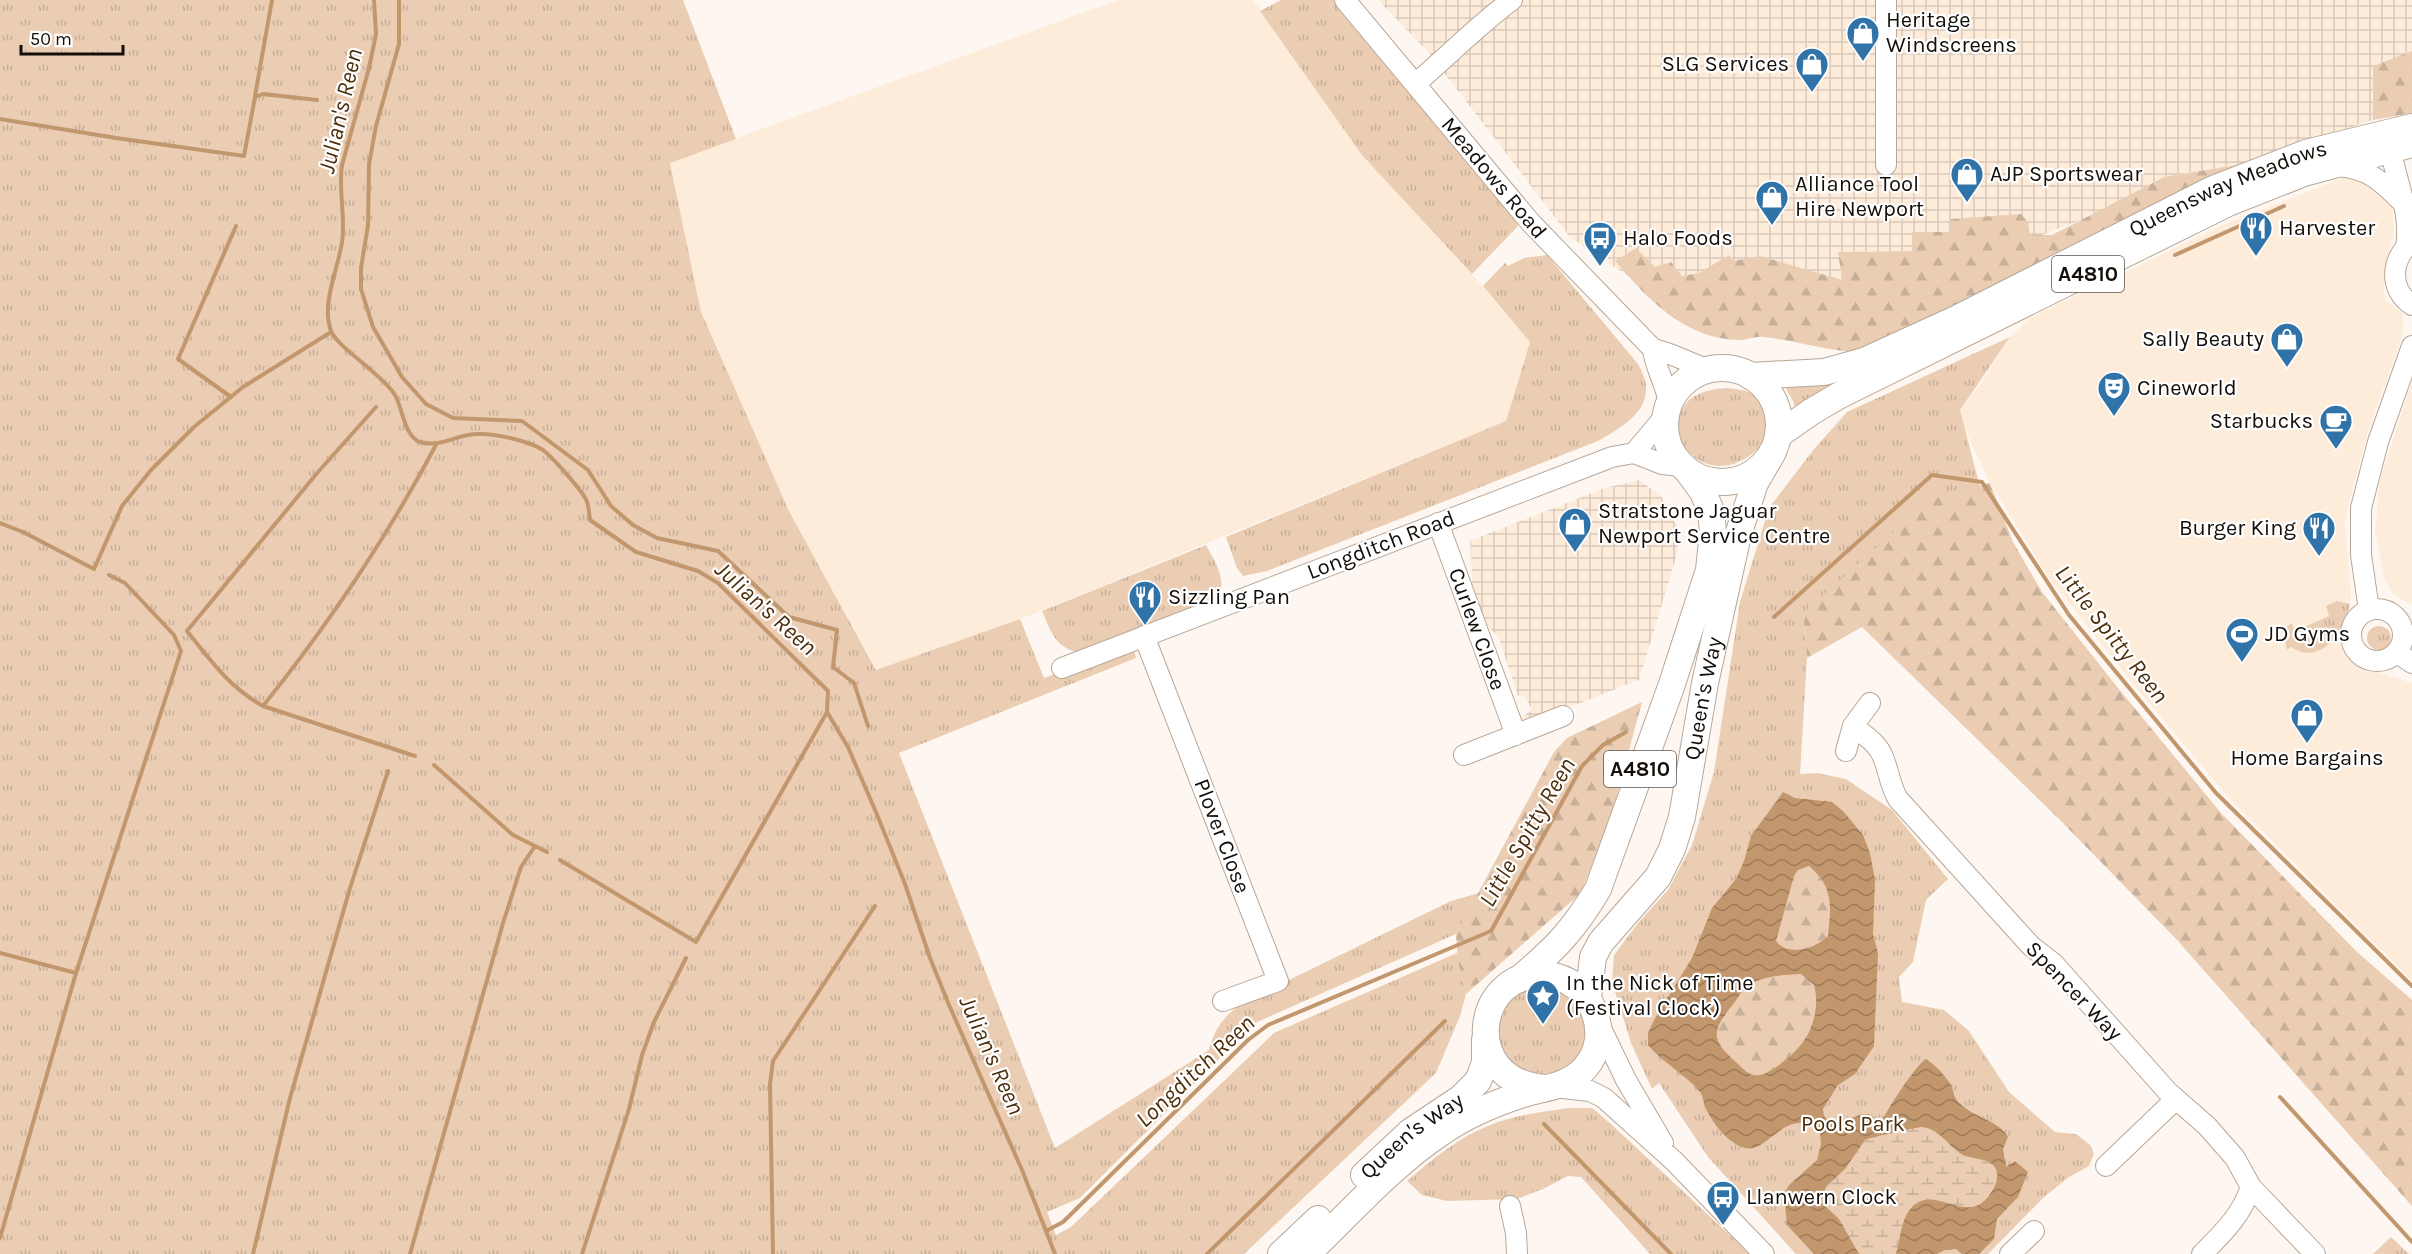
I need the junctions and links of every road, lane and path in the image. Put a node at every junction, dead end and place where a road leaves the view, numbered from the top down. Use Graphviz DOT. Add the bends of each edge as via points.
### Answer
graph roads {
  1 [pos="1345,0"];
  2 [pos="1512,0"];
  3 [pos="1886,0"];
  4 [pos="1415,84"];
  5 [pos="2412,128"];
  6 [pos="2401,147"];
  7 [pos="1886,165"];
  8 [pos="2330,165"];
  9 [pos="2405,205"];
  10 [pos="2409,245"];
  11 [pos="2412,305"];
  12 [pos="2412,346"];
  13 [pos="1653,349"];
  14 [pos="1710,370"];
  15 [pos="1750,376"];
  16 [pos="1668,410"];
  17 [pos="1775,444"];
  18 [pos="1634,453"];
  19 [pos="1685,468"];
  20 [pos="1438,523"];
  21 [pos="2369,610"];
  22 [pos="2406,620"];
  23 [pos="1144,636"];
  24 [pos="2404,657"];
  25 [pos="1062,668"];
  26 [pos="1870,703"];
  27 [pos="1563,716"];
  28 [pos="1853,726"];
  29 [pos="1516,735"];
  30 [pos="1845,751"];
  31 [pos="1464,755"];
  32 [pos="1518,980"];
  33 [pos="1222,1001"];
  34 [pos="1593,1009"];
  35 [pos="1485,1029"];
  36 [pos="1550,1088"];
  37 [pos="2176,1099"];
  38 [pos="1674,1161"];
  39 [pos="2106,1166"];
  40 [pos="2251,1187"];
  41 [pos="1510,1206"];
  42 [pos="2034,1231"];
  43 [pos="2015,1252"];
  44 [pos="1281,1254"];
  45 [pos="1307,1254"];
  46 [pos="1517,1254"];
  47 [pos="1764,1254"];
  48 [pos="2202,1254"];
  49 [pos="2315,1254"];
  1 -- 4 [label="street, Meadows Road"];
  2 -- 4 [label="street"];
  3 -- 7 [label="street"];
  4 -- 13 [label="street, Meadows Road" via="1531,223"];
  5 -- 6 [label="street" via="2389,141"];
  5 -- 15 [label="main road, Queensway Meadows / A4810" via="2306,153 2213,189 1864,361 1824,372"];
  6 -- 8 [label="main road, Queensway Meadows / A4810"];
  6 -- 9 [label="street"];
  8 -- 9 [label="street" via="2372,174"];
  8 -- 17 [label="main road, Queensway Meadows / A4810" via="2281,181 2178,227 1838,396 1811,412"];
  9 -- 10 [label="street"];
  10 -- 11 [label="street" via="2396,263 2396,283"];
  12 -- 21 [label="street" via="2362,501 2361,555"];
  13 -- 14 [label="street, Meadows Road"];
  13 -- 16 [label="street, Meadows Road" via="1654,363 1668,392"];
  14 -- 15 [label="main road" via="1730,369"];
  14 -- 16 [label="main road" via="1692,377 1678,389"];
  15 -- 17 [label="main road" via="1764,386 1774,401 1779,418"];
  16 -- 18 [label="street"];
  16 -- 19 [label="main road" via="1666,434 1671,451"];
  17 -- 19 [label="main road" via="1762,467 1730,482 1713,482"];
  17 -- 34 [label="main road, Queen's Way / A4810" via="1755,483 1738,535 1705,682 1682,817 1672,849 1658,878 1601,942 1591,964"];
  18 -- 19 [label="street"];
  18 -- 20 [label="street, Longditch Road" via="1594,464"];
  19 -- 32 [label="main road, Queen's Way / A4810" via="1703,492 1711,511 1713,531 1709,570 1688,637 1598,889 1564,939"];
  20 -- 23 [label="street, Longditch Road"];
  20 -- 29 [label="street, Curlew Close"];
  21 -- 22 [label="street" via="2383,609"];
  21 -- 24 [label="street" via="2352,625 2358,653 2370,660"];
  22 -- 24 [label="street" via="2402,638"];
  23 -- 25 [label="street, Longditch Road"];
  23 -- 33 [label="street, Plover Close" via="1278,981"];
  26 -- 28 [label="street"];
  27 -- 29 [label="street"];
  28 -- 30 [label="street"];
  28 -- 37 [label="street, Spencer Way" via="1876,745 1898,799"];
  29 -- 31 [label="street"];
  32 -- 34 [label="main road" via="1548,975 1563,979 1576,986"];
  32 -- 35 [label="main road, Queen's Way" via="1495,1000"];
  34 -- 36 [label="main road, Queen's Way" via="1599,1035 1588,1065 1576,1077"];
  34 -- 38 [label="street" via="1626,1080"];
  35 -- 36 [label="main road" via="1492,1059 1502,1072 1530,1087"];
  35 -- 44 [label="main road, Queen's Way" via="1485,1063 1478,1081 1461,1098 1410,1132"];
  36 -- 38 [label="street" via="1590,1091 1604,1098"];
  36 -- 45 [label="main road, Queen's Way" via="1497,1103 1441,1132 1382,1181"];
  37 -- 39 [label="street"];
  37 -- 40 [label="street, Spencer Way" via="2235,1158"];
  38 -- 47 [label="street"];
  40 -- 48 [label="street" via="2244,1206"];
  40 -- 49 [label="street, Spencer Way"];
  41 -- 46 [label="street"];
  42 -- 43 [label="street"];
}
